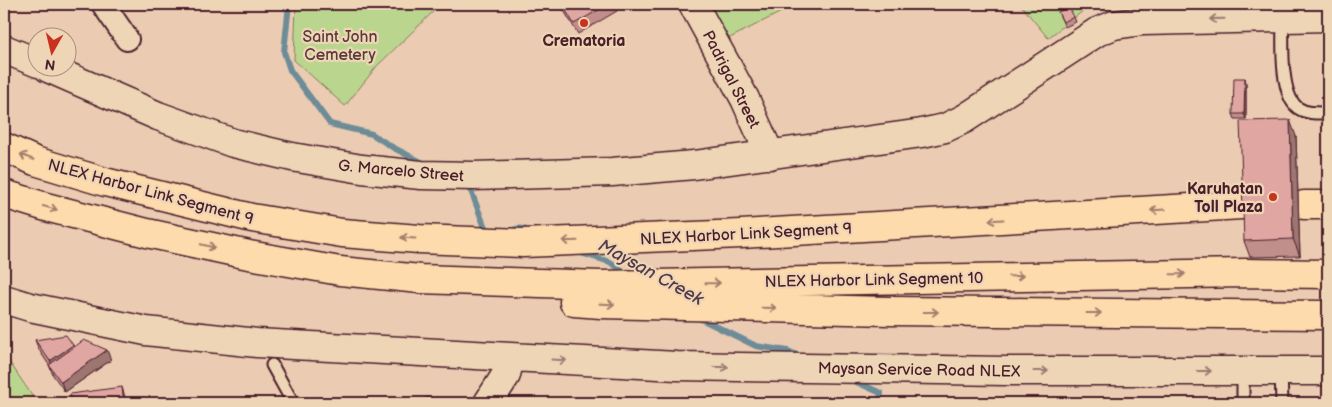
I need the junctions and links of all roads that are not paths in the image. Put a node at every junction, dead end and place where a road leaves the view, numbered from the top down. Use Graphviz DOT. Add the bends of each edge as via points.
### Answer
graph roads {
  1 [pos="103,4"];
  2 [pos="693,4"];
  3 [pos="1328,17"];
  4 [pos="1284,18"];
  5 [pos="127,39"];
  6 [pos="4,49"];
  7 [pos="28,59"];
  8 [pos="71,78"];
  9 [pos="1328,113"];
  10 [pos="4,147"];
  11 [pos="770,154"];
  12 [pos="4,194"];
  13 [pos="1259,204"];
  14 [pos="1328,274"];
  15 [pos="420,279"];
  16 [pos="4,299"];
  17 [pos="1328,315"];
  18 [pos="510,357"];
  19 [pos="272,365"];
  20 [pos="1281,370"];
  21 [pos="1243,371"];
  22 [pos="1328,371"];
  23 [pos="293,403"];
  24 [pos="488,403"];
  25 [pos="1243,403"];
  26 [pos="1282,403"];
  1 -- 5 [label="street"];
  2 -- 11 [label="street, Padrigal Street"];
  3 -- 4 [label="street, G. Marcelo Street"];
  4 -- 9 [label="lane" via="1283,71 1289,95 1297,108 1309,113"];
  4 -- 11 [label="street, G. Marcelo Street, one-way" via="1143,21 1114,25 1097,32 964,119 945,128"];
  6 -- 7 [label="street"];
  8 -- 11 [label="street, G. Marcelo Street" via="158,116 233,143 362,169 474,176 612,172"];
  13 -- 10 [label="highway, NLEX Harbor Link Segment 9, one-way" via="741,234 523,242 419,239 342,233 252,218 105,182 35,161"];
  12 -- 15 [label="highway, one-way" via="46,208 249,255"];
  15 -- 14 [label="highway, NLEX Harbor Link Segment 10, one-way" via="600,285 1005,276"];
  15 -- 17 [label="highway, one-way" via="502,296 601,304 889,311"];
  16 -- 18 [label="street" via="146,331 257,342"];
  18 -- 21 [label="street, Maysan Service Road NLEX, one-way" via="706,367"];
  18 -- 24 [label="street" via="506,375"];
  19 -- 23 [label="lane"];
  20 -- 21 [label="street, Maysan Service Road NLEX"];
  20 -- 22 [label="street, Maysan Service Road NLEX"];
  20 -- 26 [label="lane"];
  21 -- 25 [label="lane"];
}
